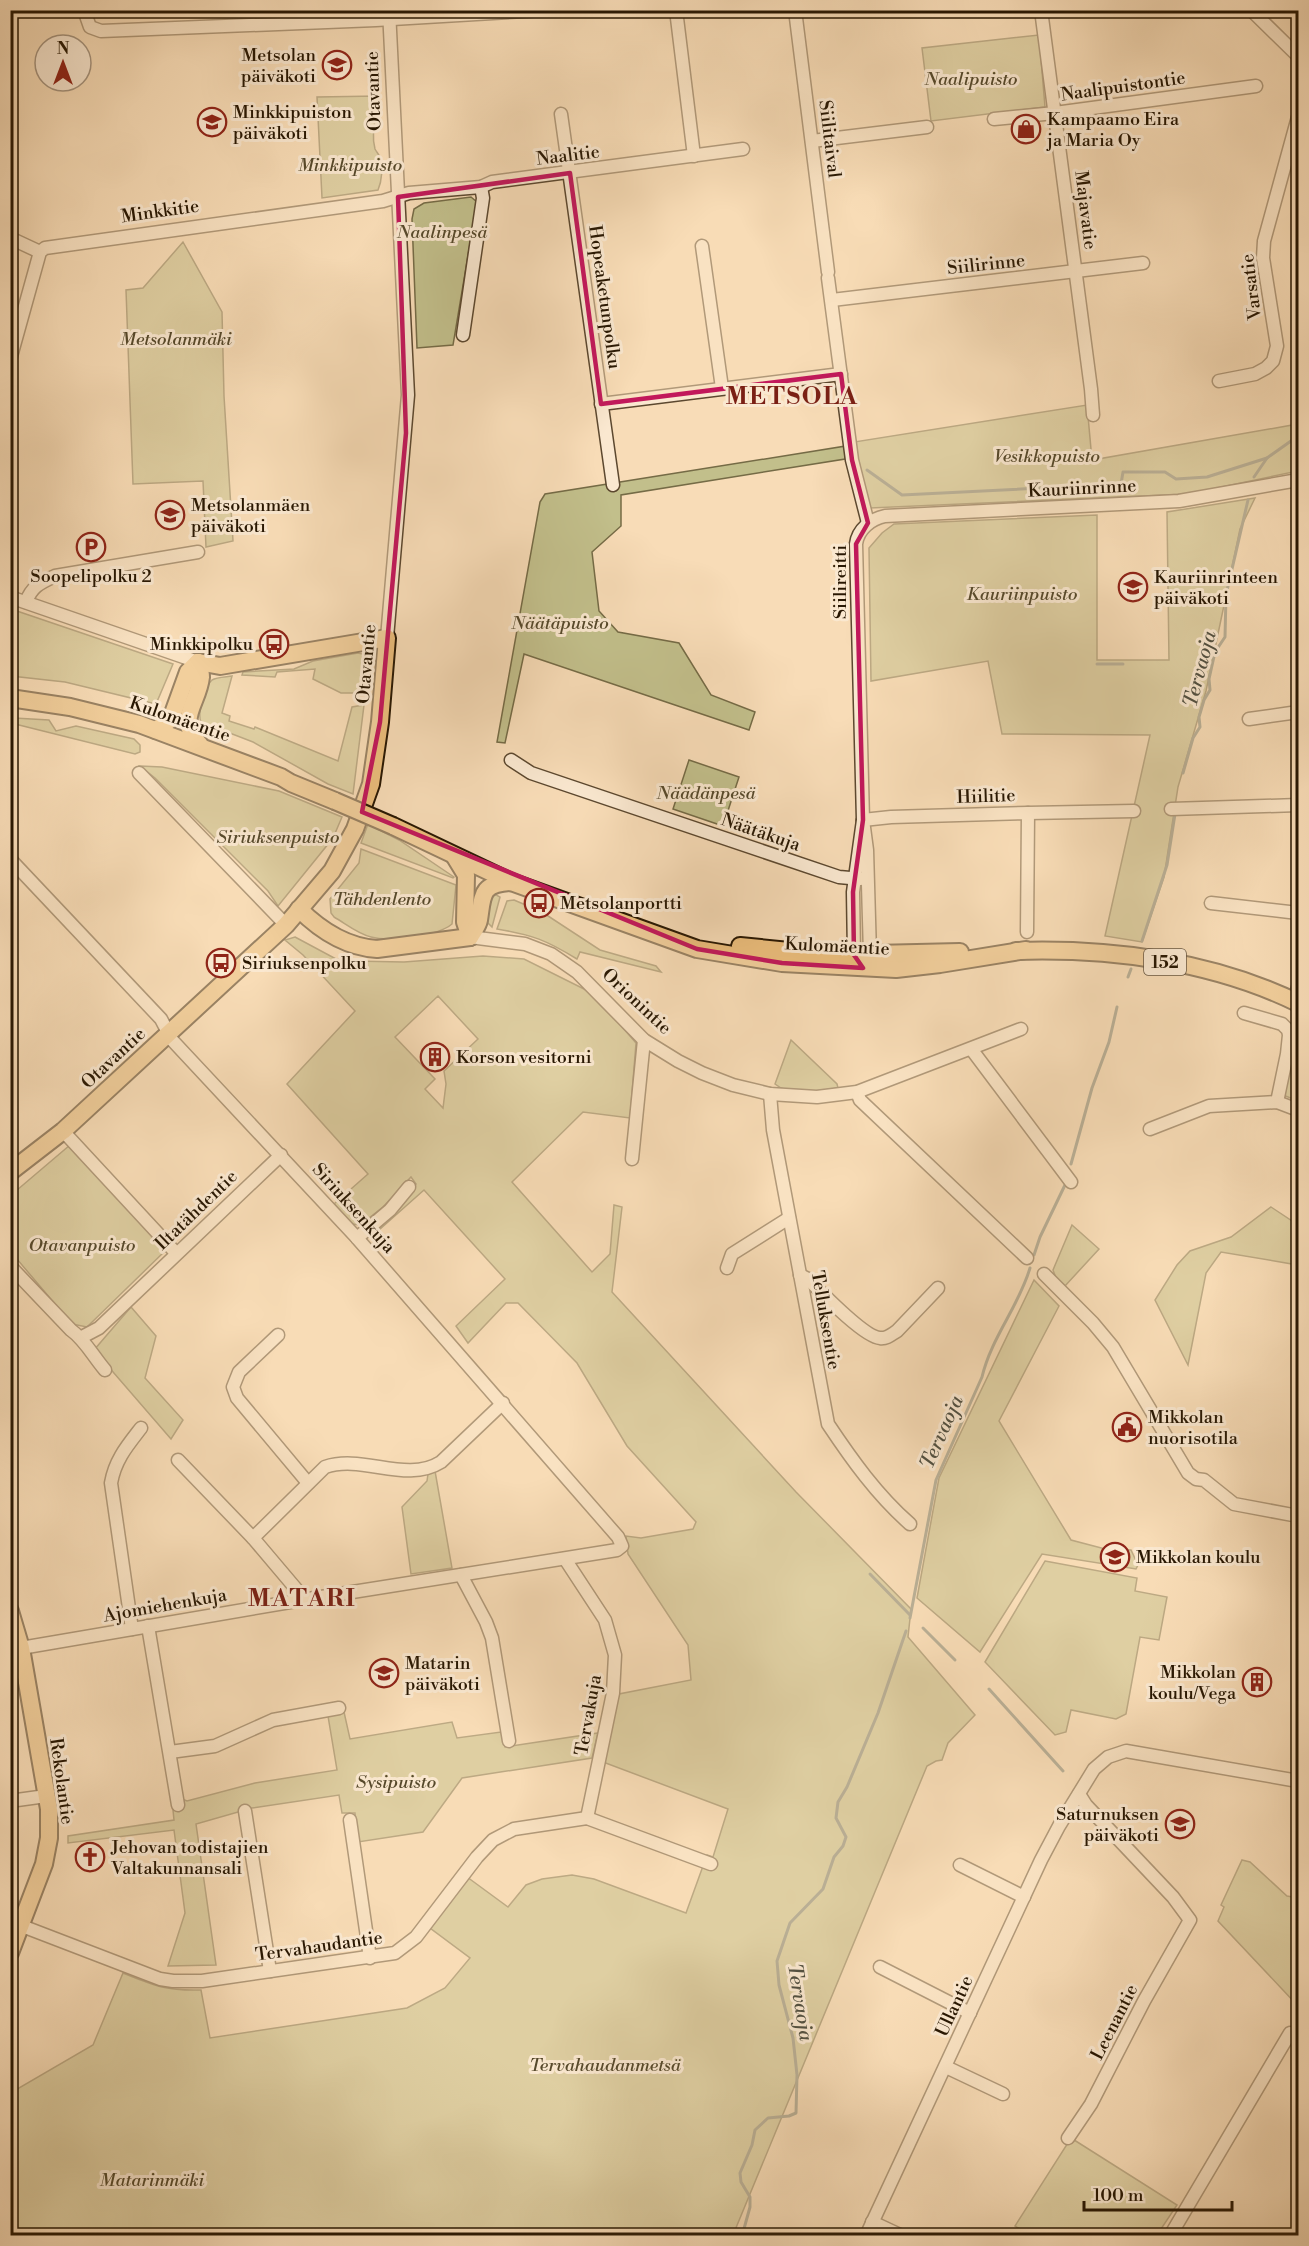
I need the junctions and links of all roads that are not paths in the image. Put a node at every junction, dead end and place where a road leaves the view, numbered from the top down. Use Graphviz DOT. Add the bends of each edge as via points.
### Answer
graph roads {
  1 [pos="84,10"];
  2 [pos="542,10"];
  3 [pos="676,10"];
  4 [pos="795,10"];
  5 [pos="1041,10"];
  6 [pos="1251,10"];
  7 [pos="500,12"];
  8 [pos="389,15"];
  9 [pos="1299,56"];
  10 [pos="1256,86"];
  11 [pos="1055,113"];
  12 [pos="561,114"];
  13 [pos="1299,117"];
  14 [pos="994,119"];
  15 [pos="927,127"];
  16 [pos="812,141"];
  17 [pos="743,149"];
  18 [pos="694,156"];
  19 [pos="570,173"];
  20 [pos="481,187"];
  21 [pos="398,197"];
  22 [pos="10,238"];
  23 [pos="702,246"];
  24 [pos="39,252"];
  25 [pos="1143,263"];
  26 [pos="1076,272"];
  27 [pos="832,300"];
  28 [pos="463,335"];
  29 [pos="10,360"];
  30 [pos="841,374"];
  31 [pos="1219,381"];
  32 [pos="722,388"];
  33 [pos="601,405"];
  34 [pos="1093,415"];
  35 [pos="1299,480"];
  36 [pos="612,485"];
  37 [pos="868,523"];
  38 [pos="198,552"];
  39 [pos="10,597"];
  40 [pos="26,602"];
  41 [pos="387,638"];
  42 [pos="198,662"];
  43 [pos="10,698"];
  44 [pos="51,705"];
  45 [pos="1299,712"];
  46 [pos="1249,719"];
  47 [pos="156,730"];
  48 [pos="200,745"];
  49 [pos="511,760"];
  50 [pos="139,773"];
  51 [pos="291,783"];
  52 [pos="1299,805"];
  53 [pos="1171,809"];
  54 [pos="1134,811"];
  55 [pos="1028,813"];
  56 [pos="863,820"];
  57 [pos="393,826"];
  58 [pos="455,857"];
  59 [pos="10,860"];
  60 [pos="854,879"];
  61 [pos="868,879"];
  62 [pos="511,882"];
  63 [pos="1211,903"];
  64 [pos="299,909"];
  65 [pos="590,909"];
  66 [pos="1299,913"];
  67 [pos="286,925"];
  68 [pos="1027,932"];
  69 [pos="470,937"];
  70 [pos="862,959"];
  71 [pos="1297,997"];
  72 [pos="1244,1013"];
  73 [pos="1022,1029"];
  74 [pos="169,1032"];
  75 [pos="644,1040"];
  76 [pos="972,1050"];
  77 [pos="857,1092"];
  78 [pos="771,1094"];
  79 [pos="1277,1102"];
  80 [pos="1299,1110"];
  81 [pos="1150,1129"];
  82 [pos="63,1131"];
  83 [pos="281,1155"];
  84 [pos="632,1159"];
  85 [pos="10,1172"];
  86 [pos="1071,1182"];
  87 [pos="409,1187"];
  88 [pos="789,1218"];
  89 [pos="357,1238"];
  90 [pos="176,1253"];
  91 [pos="1027,1258"];
  92 [pos="10,1266"];
  93 [pos="727,1268"];
  94 [pos="1044,1274"];
  95 [pos="800,1275"];
  96 [pos="938,1288"];
  97 [pos="278,1335"];
  98 [pos="82,1337"];
  99 [pos="105,1370"];
  100 [pos="503,1403"];
  101 [pos="141,1428"];
  102 [pos="178,1460"];
  103 [pos="308,1483"];
  104 [pos="1299,1516"];
  105 [pos="910,1524"];
  106 [pos="253,1538"];
  107 [pos="565,1559"];
  108 [pos="461,1575"];
  109 [pos="302,1600"];
  110 [pos="10,1611"];
  111 [pos="148,1626"];
  112 [pos="132,1629"];
  113 [pos="21,1648"];
  114 [pos="339,1708"];
  115 [pos="509,1741"];
  116 [pos="170,1752"];
  117 [pos="1299,1781"];
  118 [pos="1079,1794"];
  119 [pos="46,1796"];
  120 [pos="10,1801"];
  121 [pos="178,1805"];
  122 [pos="245,1811"];
  123 [pos="587,1818"];
  124 [pos="350,1820"];
  125 [pos="711,1864"];
  126 [pos="960,1865"];
  127 [pos="1024,1897"];
  128 [pos="22,1926"];
  129 [pos="10,1953"];
  130 [pos="370,1958"];
  131 [pos="880,1966"];
  132 [pos="270,1971"];
  133 [pos="970,2013"];
  134 [pos="1290,2033"];
  135 [pos="946,2067"];
  136 [pos="1003,2094"];
  137 [pos="1068,2139"];
  138 [pos="872,2222"];
  139 [pos="866,2235"];
  140 [pos="902,2235"];
  141 [pos="1172,2235"];
  1 -- 8 [label="street" via="90,27 101,31"];
  2 -- 7 [label="street"];
  3 -- 18 [label="street"];
  4 -- 16 [label="street, Siilitaival"];
  5 -- 11 [label="street, Majavatie"];
  6 -- 9 [label="street"];
  7 -- 8 [label="street"];
  8 -- 21 [label="street, Otavantie"];
  10 -- 11 [label="street, Naalipuistontie"];
  11 -- 14 [label="street, Naalipuistontie"];
  11 -- 26 [label="street, Majavatie"];
  12 -- 19 [label="street, Hopeaketunpolku"];
  13 -- 31 [label="street, Varsatie" via="1264,241 1263,258 1277,346 1273,361 1255,374"];
  15 -- 16 [label="street"];
  16 -- 27 [label="street, Siilitaival"];
  17 -- 18 [label="street, Naalitie"];
  18 -- 19 [label="street, Naalitie"];
  19 -- 20 [label="street, Naalitie" via="492,182"];
  19 -- 33 [label="street, Hopeaketunpolku"];
  20 -- 21 [label="street, Naalitie"];
  20 -- 28 [label="street" via="483,198"];
  21 -- 24 [label="street, Minkkitie" via="52,246"];
  21 -- 41 [label="street, Otavantie" via="408,395"];
  22 -- 24 [label="street"];
  23 -- 32 [label="street"];
  24 -- 29 [label="street"];
  25 -- 26 [label="street, Siilirinne"];
  26 -- 27 [label="street, Siilirinne"];
  26 -- 34 [label="street, Majavatie"];
  27 -- 30 [label="street"];
  30 -- 32 [label="street"];
  30 -- 37 [label="street" via="852,460"];
  32 -- 33 [label="street"];
  33 -- 36 [label="street, Hopeaketunpolku"];
  35 -- 37 [label="street, Kauriinrinne" via="1188,500 885,516"];
  37 -- 56 [label="street, Siilireitti" via="856,544"];
  38 -- 40 [label="street" via="55,576 35,585"];
  39 -- 40 [label="street"];
  40 -- 42 [label="street"];
  41 -- 42 [label="main road" via="220,666"];
  41 -- 64 [label="main road, Otavantie" via="375,766 365,803 341,857"];
  42 -- 47 [label="main road" via="188,672 171,719"];
  42 -- 48 [label="main road" via="201,676 188,723"];
  43 -- 44 [label="main road, Kulomäentie / 152"];
  44 -- 47 [label="main road, Kulomäentie / 152" via="104,714"];
  44 -- 51 [label="main road, Kulomäentie / 152"];
  45 -- 46 [label="street"];
  47 -- 48 [label="main road, Kulomäentie / 152"];
  48 -- 51 [label="main road, Kulomäentie / 152"];
  49 -- 60 [label="street, Näätäkuja" via="531,773"];
  50 -- 67 [label="street"];
  51 -- 57 [label="main road, Kulomäentie / 152, bridge"];
  52 -- 53 [label="street"];
  54 -- 55 [label="street"];
  55 -- 56 [label="street, Hiilitie"];
  55 -- 68 [label="street, Hiilitie"];
  56 -- 60 [label="street, Siilireitti"];
  56 -- 61 [label="street, Siilireitti"];
  57 -- 58 [label="main road, Kulomäentie / 152"];
  57 -- 65 [label="main road, Kulomäentie / 152" via="458,850"];
  58 -- 62 [label="main road, Kulomäentie / 152"];
  58 -- 69 [label="main road" via="466,875 465,922"];
  59 -- 74 [label="street, Siriuksenkuja"];
  60 -- 61 [label="street, Näätäkuja"];
  60 -- 70 [label="street, Siilireitti"];
  61 -- 70 [label="street, Siilireitti"];
  62 -- 65 [label="main road, Kulomäentie / 152"];
  62 -- 69 [label="main road" via="489,887 483,894 479,923"];
  63 -- 66 [label="street"];
  64 -- 67 [label="main road, Otavantie"];
  64 -- 69 [label="main road, Orionintie" via="331,934 364,948"];
  65 -- 70 [label="main road, Kulomäentie / 152" via="649,931"];
  67 -- 74 [label="main road, Otavantie"];
  69 -- 75 [label="street, Orionintie" via="512,941 551,954 577,972"];
  70 -- 71 [label="main road, Kulomäentie / 152" via="1026,950 1136,956 1205,970"];
  72 -- 79 [label="street" via="1282,1024 1289,1035"];
  73 -- 76 [label="street, Orionintie"];
  74 -- 82 [label="main road, Otavantie"];
  74 -- 83 [label="street, Siriuksenkuja" via="172,1040"];
  75 -- 78 [label="street, Orionintie" via="702,1073"];
  75 -- 84 [label="street"];
  76 -- 77 [label="street, Orionintie"];
  76 -- 86 [label="street"];
  77 -- 78 [label="street, Orionintie" via="817,1097"];
  77 -- 91 [label="street" via="860,1100"];
  78 -- 88 [label="street, Telluksentie" via="773,1130"];
  79 -- 80 [label="street"];
  79 -- 81 [label="street" via="1209,1107"];
  82 -- 85 [label="main road, Otavantie"];
  82 -- 90 [label="street"];
  83 -- 89 [label="street, Siriuksenkuja"];
  83 -- 90 [label="street, Iltatähdentie"];
  87 -- 89 [label="street" via="390,1210"];
  88 -- 93 [label="street" via="732,1254"];
  88 -- 95 [label="street, Telluksentie"];
  89 -- 100 [label="street, Siriuksenkuja"];
  90 -- 98 [label="street, Iltatähdentie" via="99,1328"];
  92 -- 98 [label="street"];
  94 -- 104 [label="street" via="1113,1347 1188,1473 1239,1506"];
  95 -- 96 [label="street" via="864,1332 880,1338 897,1331"];
  95 -- 105 [label="street, Telluksentie" via="828,1424 878,1492"];
  97 -- 103 [label="street" via="239,1371 233,1387 237,1398"];
  98 -- 99 [label="street"];
  100 -- 103 [label="street" via="431,1468 422,1471 337,1463 325,1467"];
  100 -- 107 [label="street, Siriuksenkuja" via="618,1537 621,1546"];
  101 -- 112 [label="street" via="122,1452 111,1483"];
  102 -- 106 [label="street"];
  103 -- 106 [label="street"];
  106 -- 109 [label="street"];
  107 -- 108 [label="street, Ajomiehenkuja"];
  107 -- 123 [label="street, Tervakuja" via="605,1620 615,1654 613,1693"];
  108 -- 109 [label="street, Ajomiehenkuja"];
  108 -- 115 [label="street" via="492,1638"];
  109 -- 111 [label="street, Ajomiehenkuja"];
  110 -- 113 [label="main road, Rekolantie"];
  111 -- 112 [label="street, Ajomiehenkuja"];
  111 -- 116 [label="street"];
  112 -- 113 [label="street, Ajomiehenkuja"];
  113 -- 119 [label="main road, Rekolantie"];
  114 -- 116 [label="street" via="273,1720 214,1746"];
  116 -- 121 [label="street"];
  117 -- 118 [label="street, Ullantie" via="1125,1751 1102,1761"];
  118 -- 127 [label="street, Ullantie"];
  118 -- 137 [label="street, Leenantie" via="1190,1920 1091,2104"];
  119 -- 120 [label="street"];
  119 -- 128 [label="main road, Rekolantie" via="48,1846"];
  122 -- 132 [label="street"];
  123 -- 125 [label="street, Tervahaudantie"];
  123 -- 130 [label="street, Tervahaudantie" via="537,1824 501,1835 477,1857 416,1937 395,1953"];
  124 -- 130 [label="street"];
  126 -- 127 [label="street"];
  127 -- 133 [label="street, Ullantie"];
  128 -- 129 [label="main road, Rekolantie"];
  128 -- 132 [label="street, Tervahaudantie" via="166,1980 202,1981"];
  130 -- 132 [label="street, Tervahaudantie"];
  131 -- 133 [label="street"];
  133 -- 135 [label="street, Ullantie"];
  134 -- 141 [label="street"];
  135 -- 136 [label="street"];
  135 -- 138 [label="street, Ullantie"];
  138 -- 139 [label="street, Ullantie"];
  138 -- 140 [label="street"];
}
